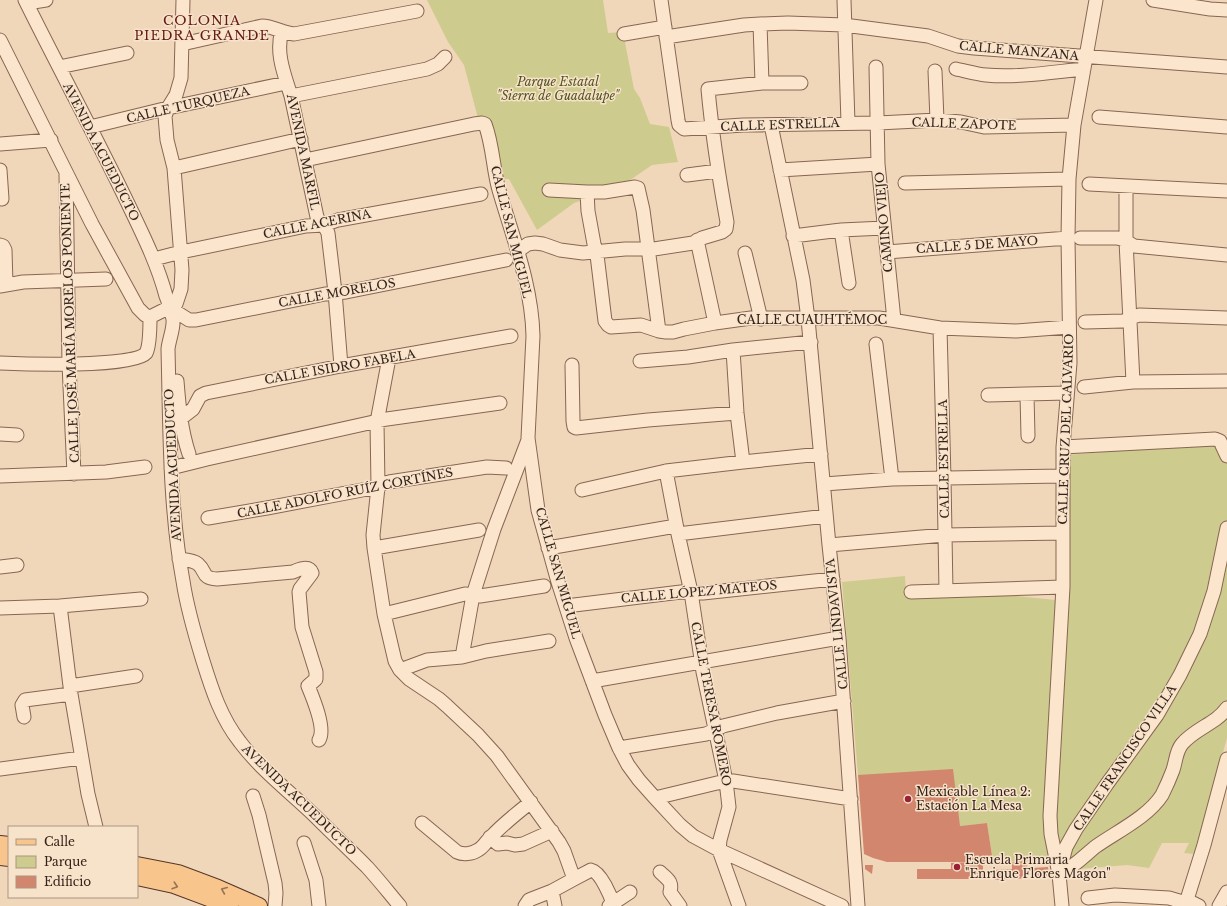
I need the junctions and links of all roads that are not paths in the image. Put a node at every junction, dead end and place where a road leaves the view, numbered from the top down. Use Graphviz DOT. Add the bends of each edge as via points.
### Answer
graph roads {
  1 [pos="46,0"];
  2 [pos="183,0"];
  3 [pos="661,0"];
  4 [pos="844,0"];
  5 [pos="1096,0"];
  6 [pos="1153,0"];
  7 [pos="26,2"];
  8 [pos="1227,10"];
  9 [pos="417,11"];
  10 [pos="760,24"];
  11 [pos="844,24"];
  12 [pos="282,31"];
  13 [pos="666,32"];
  14 [pos="624,34"];
  15 [pos="0,40"];
  16 [pos="182,44"];
  17 [pos="127,53"];
  18 [pos="445,57"];
  19 [pos="1085,63"];
  20 [pos="59,67"];
  21 [pos="876,67"];
  22 [pos="1227,67"];
  23 [pos="956,69"];
  24 [pos="935,71"];
  25 [pos="286,83"];
  26 [pos="762,83"];
  27 [pos="801,83"];
  28 [pos="292,96"];
  29 [pos="168,108"];
  30 [pos="1099,117"];
  31 [pos="937,120"];
  32 [pos="848,123"];
  33 [pos="878,123"];
  34 [pos="771,125"];
  35 [pos="1074,125"];
  36 [pos="90,127"];
  37 [pos="711,127"];
  38 [pos="1227,127"];
  39 [pos="301,139"];
  40 [pos="51,140"];
  41 [pos="0,144"];
  42 [pos="305,160"];
  43 [pos="878,164"];
  44 [pos="174,168"];
  45 [pos="0,170"];
  46 [pos="780,170"];
  47 [pos="718,171"];
  48 [pos="66,172"];
  49 [pos="687,176"];
  50 [pos="1069,179"];
  51 [pos="905,183"];
  52 [pos="1089,184"];
  53 [pos="1126,186"];
  54 [pos="549,190"];
  55 [pos="1227,191"];
  56 [pos="587,192"];
  57 [pos="481,194"];
  58 [pos="2,199"];
  59 [pos="324,225"];
  60 [pos="884,228"];
  61 [pos="841,230"];
  62 [pos="793,236"];
  63 [pos="1074,238"];
  64 [pos="697,240"];
  65 [pos="1126,241"];
  66 [pos="0,244"];
  67 [pos="648,249"];
  68 [pos="596,251"];
  69 [pos="181,252"];
  70 [pos="518,252"];
  71 [pos="887,252"];
  72 [pos="745,253"];
  73 [pos="1227,255"];
  74 [pos="154,259"];
  75 [pos="506,260"];
  76 [pos="106,279"];
  77 [pos="67,281"];
  78 [pos="849,282"];
  79 [pos="3,285"];
  80 [pos="335,292"];
  81 [pos="170,308"];
  82 [pos="150,317"];
  83 [pos="761,318"];
  84 [pos="1227,318"];
  85 [pos="808,319"];
  86 [pos="1130,319"];
  87 [pos="894,320"];
  88 [pos="715,322"];
  89 [pos="1085,322"];
  90 [pos="1069,327"];
  91 [pos="173,328"];
  92 [pos="940,328"];
  93 [pos="659,331"];
  94 [pos="511,336"];
  95 [pos="811,342"];
  96 [pos="876,344"];
  97 [pos="733,350"];
  98 [pos="389,358"];
  99 [pos="640,361"];
  100 [pos="0,363"];
  101 [pos="69,364"];
  102 [pos="572,365"];
  103 [pos="340,366"];
  104 [pos="1227,380"];
  105 [pos="1133,382"];
  106 [pos="1084,387"];
  107 [pos="1067,393"];
  108 [pos="988,395"];
  109 [pos="1027,395"];
  110 [pos="500,403"];
  111 [pos="737,413"];
  112 [pos="180,419"];
  113 [pos="377,422"];
  114 [pos="0,434"];
  115 [pos="17,434"];
  116 [pos="1028,436"];
  117 [pos="528,438"];
  118 [pos="1063,447"];
  119 [pos="189,454"];
  120 [pos="821,454"];
  121 [pos="1227,456"];
  122 [pos="743,462"];
  123 [pos="145,467"];
  124 [pos="171,468"];
  125 [pos="506,468"];
  126 [pos="666,471"];
  127 [pos="74,474"];
  128 [pos="0,476"];
  129 [pos="1063,476"];
  130 [pos="944,478"];
  131 [pos="892,479"];
  132 [pos="824,484"];
  133 [pos="378,487"];
  134 [pos="582,490"];
  135 [pos="826,516"];
  136 [pos="208,518"];
  137 [pos="1227,528"];
  138 [pos="480,530"];
  139 [pos="677,530"];
  140 [pos="1063,534"];
  141 [pos="945,535"];
  142 [pos="829,545"];
  143 [pos="374,548"];
  144 [pos="548,548"];
  145 [pos="180,559"];
  146 [pos="17,565"];
  147 [pos="0,566"];
  148 [pos="833,579"];
  149 [pos="544,586"];
  150 [pos="1063,587"];
  151 [pos="946,591"];
  152 [pos="691,592"];
  153 [pos="911,592"];
  154 [pos="473,595"];
  155 [pos="141,599"];
  156 [pos="60,606"];
  157 [pos="566,606"];
  158 [pos="0,608"];
  159 [pos="384,614"];
  160 [pos="839,638"];
  161 [pos="549,641"];
  162 [pos="462,658"];
  163 [pos="700,662"];
  164 [pos="400,670"];
  165 [pos="136,676"];
  166 [pos="592,681"];
  167 [pos="70,690"];
  168 [pos="844,701"];
  169 [pos="1227,708"];
  170 [pos="24,717"];
  171 [pos="715,730"];
  172 [pos="319,740"];
  173 [pos="619,748"];
  174 [pos="81,758"];
  175 [pos="1227,759"];
  176 [pos="0,769"];
  177 [pos="726,781"];
  178 [pos="253,796"];
  179 [pos="655,798"];
  180 [pos="851,800"];
  181 [pos="531,802"];
  182 [pos="422,823"];
  183 [pos="96,826"];
  184 [pos="552,831"];
  185 [pos="490,837"];
  186 [pos="304,843"];
  187 [pos="719,850"];
  188 [pos="138,865"];
  189 [pos="660,872"];
  190 [pos="1059,874"];
  191 [pos="138,877"];
  192 [pos="574,879"];
  193 [pos="552,891"];
  194 [pos="630,892"];
  195 [pos="1227,892"];
  196 [pos="1088,898"];
  197 [pos="1189,904"];
  198 [pos="612,905"];
  199 [pos="230,906"];
  200 [pos="260,906"];
  201 [pos="275,906"];
  202 [pos="320,906"];
  203 [pos="400,906"];
  204 [pos="525,906"];
  205 [pos="555,906"];
  206 [pos="680,906"];
  207 [pos="739,906"];
  208 [pos="842,906"];
  209 [pos="858,906"];
  210 [pos="1062,906"];
  211 [pos="1219,906"];
  1 -- 7 [label="street"];
  2 -- 16 [label="street"];
  3 -- 13 [label="street"];
  4 -- 11 [label="street"];
  5 -- 19 [label="street, CALLE CRUZ DEL CALVARIO"];
  6 -- 8 [label="street" via="1210,10"];
  7 -- 20 [label="street, AVENIDA ACUEDUCTO"];
  9 -- 12 [label="street" via="294,34"];
  10 -- 11 [label="street, CALLE MANZANA"];
  10 -- 13 [label="street, CALLE MANZANA"];
  10 -- 26 [label="street"];
  11 -- 19 [label="street, CALLE MANZANA" via="928,36 958,46"];
  11 -- 32 [label="street"];
  12 -- 16 [label="street" via="262,26"];
  12 -- 25 [label="street, AVENIDA MARFIL" via="279,40"];
  13 -- 14 [label="street, CALLE MANZANA"];
  13 -- 37 [label="street, CALLE ESTRELLA" via="679,125 687,129"];
  15 -- 40 [label="street"];
  16 -- 29 [label="street" via="178,89"];
  17 -- 20 [label="street"];
  18 -- 28 [label="street" via="427,69"];
  19 -- 22 [label="street"];
  19 -- 23 [label="street" via="1048,73 1000,76"];
  19 -- 35 [label="street, CALLE CRUZ DEL CALVARIO"];
  20 -- 36 [label="street, AVENIDA ACUEDUCTO"];
  21 -- 33 [label="street, CAMINO VIEJO"];
  24 -- 31 [label="street"];
  25 -- 28 [label="street, AVENIDA MARFIL"];
  25 -- 29 [label="street, CALLE TURQUEZA"];
  26 -- 27 [label="street"];
  26 -- 37 [label="street" via="708,89"];
  28 -- 39 [label="street, AVENIDA MARFIL"];
  29 -- 36 [label="street, CALLE TURQUEZA"];
  29 -- 44 [label="street" via="165,116 166,133"];
  30 -- 38 [label="street"];
  31 -- 33 [label="street, CALLE ZAPOTE"];
  31 -- 35 [label="street, CALLE ZAPOTE" via="984,127"];
  32 -- 33 [label="street, CALLE ESTRELLA"];
  32 -- 34 [label="street, CALLE ESTRELLA"];
  33 -- 43 [label="street, CAMINO VIEJO"];
  34 -- 37 [label="street, CALLE ESTRELLA"];
  34 -- 46 [label="street, CALLE LINDAVISTA"];
  35 -- 50 [label="street, CALLE CRUZ DEL CALVARIO"];
  36 -- 74 [label="street, AVENIDA ACUEDUCTO"];
  37 -- 47 [label="street"];
  39 -- 42 [label="street, AVENIDA MARFIL"];
  39 -- 44 [label="street"];
  40 -- 41 [label="street"];
  40 -- 48 [label="street"];
  42 -- 59 [label="street, AVENIDA MARFIL" via="317,217"];
  42 -- 70 [label="street, CALLE SAN MIGUEL" via="485,124 499,189"];
  43 -- 46 [label="street"];
  43 -- 60 [label="street, CAMINO VIEJO"];
  44 -- 69 [label="street"];
  45 -- 58 [label="street"];
  46 -- 62 [label="street, CALLE LINDAVISTA"];
  47 -- 49 [label="street"];
  47 -- 64 [label="street" via="726,229"];
  48 -- 77 [label="street, CALLE JOSÉ MARÍA MORELOS PONIENTE"];
  48 -- 82 [label="street" via="138,308"];
  50 -- 51 [label="street"];
  50 -- 63 [label="street, CALLE CRUZ DEL CALVARIO"];
  52 -- 53 [label="street"];
  53 -- 55 [label="street"];
  53 -- 65 [label="street"];
  54 -- 56 [label="street"];
  56 -- 67 [label="street" via="638,188"];
  56 -- 68 [label="street"];
  57 -- 59 [label="street, CALLE ACERINA" via="338,220"];
  59 -- 69 [label="street, CALLE ACERINA" via="306,226"];
  59 -- 80 [label="street, AVENIDA MARFIL" via="328,233"];
  60 -- 61 [label="street"];
  60 -- 71 [label="street, CAMINO VIEJO"];
  61 -- 62 [label="street"];
  61 -- 78 [label="street"];
  62 -- 85 [label="street, CALLE LINDAVISTA" via="803,280"];
  63 -- 65 [label="street, CALLE 5 DE MAYO" via="1117,238"];
  63 -- 71 [label="street, CALLE 5 DE MAYO"];
  63 -- 90 [label="street, CALLE CRUZ DEL CALVARIO"];
  64 -- 67 [label="street" via="686,245"];
  64 -- 88 [label="street"];
  65 -- 73 [label="street, CALLE 5 DE MAYO" via="1134,246"];
  65 -- 86 [label="street"];
  66 -- 79 [label="street" via="5,250"];
  67 -- 68 [label="street"];
  67 -- 93 [label="street"];
  68 -- 70 [label="street" via="572,252 534,243 528,244"];
  68 -- 93 [label="street, CALLE CUAUHTÉMOC" via="607,323 611,327 641,324"];
  69 -- 74 [label="street, CALLE ACERINA"];
  69 -- 81 [label="street" via="181,289 176,304"];
  70 -- 117 [label="street, CALLE SAN MIGUEL" via="534,336"];
  71 -- 87 [label="street, CAMINO VIEJO"];
  72 -- 83 [label="street"];
  74 -- 81 [label="street, AVENIDA ACUEDUCTO"];
  75 -- 80 [label="street, CALLE MORELOS" via="346,292"];
  76 -- 77 [label="street"];
  77 -- 79 [label="street"];
  77 -- 101 [label="street, CALLE JOSÉ MARÍA MORELOS PONIENTE"];
  80 -- 81 [label="street, CALLE MORELOS" via="196,320 189,320"];
  80 -- 103 [label="street, AVENIDA MARFIL"];
  81 -- 82 [label="street"];
  81 -- 91 [label="street, AVENIDA ACUEDUCTO"];
  82 -- 101 [label="street" via="148,348 142,356 126,360"];
  83 -- 85 [label="street, CALLE CUAUHTÉMOC"];
  83 -- 88 [label="street, CALLE CUAUHTÉMOC"];
  84 -- 86 [label="street" via="1139,315"];
  85 -- 87 [label="street, CALLE CUAUHTÉMOC"];
  85 -- 95 [label="street, CALLE LINDAVISTA"];
  86 -- 89 [label="street"];
  86 -- 105 [label="street"];
  87 -- 92 [label="street, CALLE CUAUHTÉMOC"];
  88 -- 93 [label="street, CALLE CUAUHTÉMOC" via="673,332"];
  90 -- 92 [label="street, CALLE CUAUHTÉMOC" via="1016,332"];
  90 -- 107 [label="street, CALLE CRUZ DEL CALVARIO" via="1070,380"];
  91 -- 112 [label="street"];
  91 -- 124 [label="street, AVENIDA ACUEDUCTO" via="168,349"];
  92 -- 130 [label="street, CALLE ESTRELLA"];
  94 -- 98 [label="street, CALLE ISIDRO FABELA"];
  95 -- 97 [label="street"];
  95 -- 120 [label="street, CALLE LINDAVISTA"];
  96 -- 131 [label="street"];
  97 -- 99 [label="street"];
  97 -- 111 [label="street"];
  98 -- 103 [label="street, CALLE ISIDRO FABELA"];
  98 -- 113 [label="street"];
  100 -- 101 [label="street"];
  101 -- 127 [label="street, CALLE JOSÉ MARÍA MORELOS PONIENTE"];
  102 -- 111 [label="street" via="574,427"];
  103 -- 112 [label="street, CALLE ISIDRO FABELA" via="202,394 191,411"];
  104 -- 105 [label="street"];
  105 -- 106 [label="street"];
  107 -- 109 [label="street"];
  107 -- 118 [label="street, CALLE CRUZ DEL CALVARIO"];
  108 -- 109 [label="street"];
  109 -- 116 [label="street"];
  110 -- 113 [label="street"];
  111 -- 122 [label="street"];
  112 -- 119 [label="street"];
  113 -- 124 [label="street"];
  113 -- 133 [label="street"];
  114 -- 115 [label="street"];
  117 -- 144 [label="street, CALLE SAN MIGUEL" via="536,498"];
  117 -- 154 [label="street" via="494,529"];
  118 -- 121 [label="street" via="1215,439 1220,441"];
  118 -- 129 [label="street, CALLE CRUZ DEL CALVARIO"];
  120 -- 122 [label="street"];
  120 -- 132 [label="street, CALLE LINDAVISTA"];
  122 -- 126 [label="street"];
  123 -- 127 [label="street"];
  124 -- 145 [label="street, AVENIDA ACUEDUCTO"];
  125 -- 133 [label="street, CALLE ADOLFO RUÍZ CORTÍNES" via="487,467 384,483"];
  126 -- 134 [label="street"];
  126 -- 139 [label="street, CALLE TERESA ROMERO"];
  127 -- 128 [label="street"];
  129 -- 130 [label="street"];
  129 -- 140 [label="street, CALLE CRUZ DEL CALVARIO"];
  130 -- 131 [label="street"];
  130 -- 141 [label="street, CALLE ESTRELLA"];
  131 -- 132 [label="street"];
  132 -- 135 [label="street, CALLE LINDAVISTA"];
  133 -- 136 [label="street, CALLE ADOLFO RUÍZ CORTÍNES"];
  133 -- 143 [label="street"];
  135 -- 139 [label="street"];
  135 -- 142 [label="street, CALLE LINDAVISTA"];
  137 -- 190 [label="street, CALLE FRANCISCO VILLA" via="1214,591 1200,634 1156,715 1076,829 1066,847"];
  138 -- 143 [label="street"];
  139 -- 144 [label="street"];
  139 -- 152 [label="street, CALLE TERESA ROMERO"];
  140 -- 141 [label="street"];
  140 -- 150 [label="street, CALLE CRUZ DEL CALVARIO"];
  141 -- 142 [label="street"];
  141 -- 151 [label="street, CALLE ESTRELLA"];
  142 -- 148 [label="street, CALLE LINDAVISTA"];
  143 -- 159 [label="street"];
  144 -- 157 [label="street, CALLE SAN MIGUEL"];
  145 -- 172 [label="street" via="191,560 199,565 205,576 217,580 293,572 299,569 312,571 299,592 302,627 316,672 316,679 308,686 319,716"];
  145 -- 203 [label="street, AVENIDA ACUEDUCTO" via="188,608 198,643 210,684 228,725 240,743 264,769 367,868"];
  146 -- 147 [label="street"];
  148 -- 152 [label="street, CALLE LÓPEZ MATEOS" via="702,594"];
  148 -- 160 [label="street, CALLE LINDAVISTA"];
  149 -- 154 [label="street"];
  150 -- 151 [label="street"];
  150 -- 190 [label="street, CALLE CRUZ DEL CALVARIO" via="1050,816"];
  151 -- 153 [label="street"];
  152 -- 157 [label="street, CALLE LÓPEZ MATEOS"];
  152 -- 163 [label="street, CALLE TERESA ROMERO"];
  154 -- 159 [label="street" via="465,594"];
  154 -- 162 [label="street"];
  155 -- 156 [label="street"];
  156 -- 158 [label="street"];
  156 -- 167 [label="street"];
  157 -- 166 [label="street, CALLE SAN MIGUEL"];
  159 -- 164 [label="street" via="392,651"];
  160 -- 163 [label="street"];
  160 -- 168 [label="street, CALLE LINDAVISTA"];
  161 -- 162 [label="street" via="486,651"];
  162 -- 164 [label="street" via="427,660"];
  163 -- 166 [label="street"];
  163 -- 171 [label="street, CALLE TERESA ROMERO"];
  164 -- 181 [label="street" via="415,684 443,702 478,735"];
  165 -- 167 [label="street"];
  166 -- 173 [label="street, CALLE SAN MIGUEL"];
  167 -- 170 [label="street" via="24,700"];
  167 -- 174 [label="street"];
  168 -- 171 [label="street" via="777,713"];
  168 -- 180 [label="street, CALLE LINDAVISTA"];
  169 -- 190 [label="street" via="1217,719 1190,736 1181,745 1166,787 1152,808"];
  171 -- 173 [label="street" via="706,734"];
  171 -- 177 [label="street, CALLE TERESA ROMERO"];
  173 -- 179 [label="street, CALLE SAN MIGUEL" via="628,765"];
  174 -- 176 [label="street"];
  174 -- 183 [label="street"];
  175 -- 197 [label="street"];
  177 -- 179 [label="street"];
  177 -- 180 [label="street"];
  177 -- 187 [label="street, CALLE TERESA ROMERO" via="729,807"];
  178 -- 201 [label="street" via="260,815 275,883"];
  179 -- 187 [label="street, CALLE SAN MIGUEL" via="693,836"];
  180 -- 209 [label="street, CALLE LINDAVISTA"];
  181 -- 184 [label="street"];
  181 -- 185 [label="street"];
  182 -- 185 [label="street" via="460,853 478,851"];
  184 -- 185 [label="street" via="514,845 498,844"];
  184 -- 192 [label="street" via="562,846"];
  186 -- 202 [label="street" via="316,880"];
  187 -- 207 [label="street"];
  187 -- 208 [label="street, CALLE SAN MIGUEL"];
  200 -- 188 [label="main road, one-way" via="178,873"];
  189 -- 206 [label="street" via="671,883 670,892"];
  190 -- 210 [label="street, CALLE CRUZ DEL CALVARIO"];
  191 -- 199 [label="main road, one-way" via="174,885"];
  192 -- 193 [label="street"];
  192 -- 198 [label="street" via="594,870 604,884"];
  193 -- 204 [label="street" via="530,900"];
  193 -- 205 [label="street"];
  194 -- 198 [label="street"];
  195 -- 211 [label="street"];
  196 -- 197 [label="street" via="1115,895 1169,898"];
}
